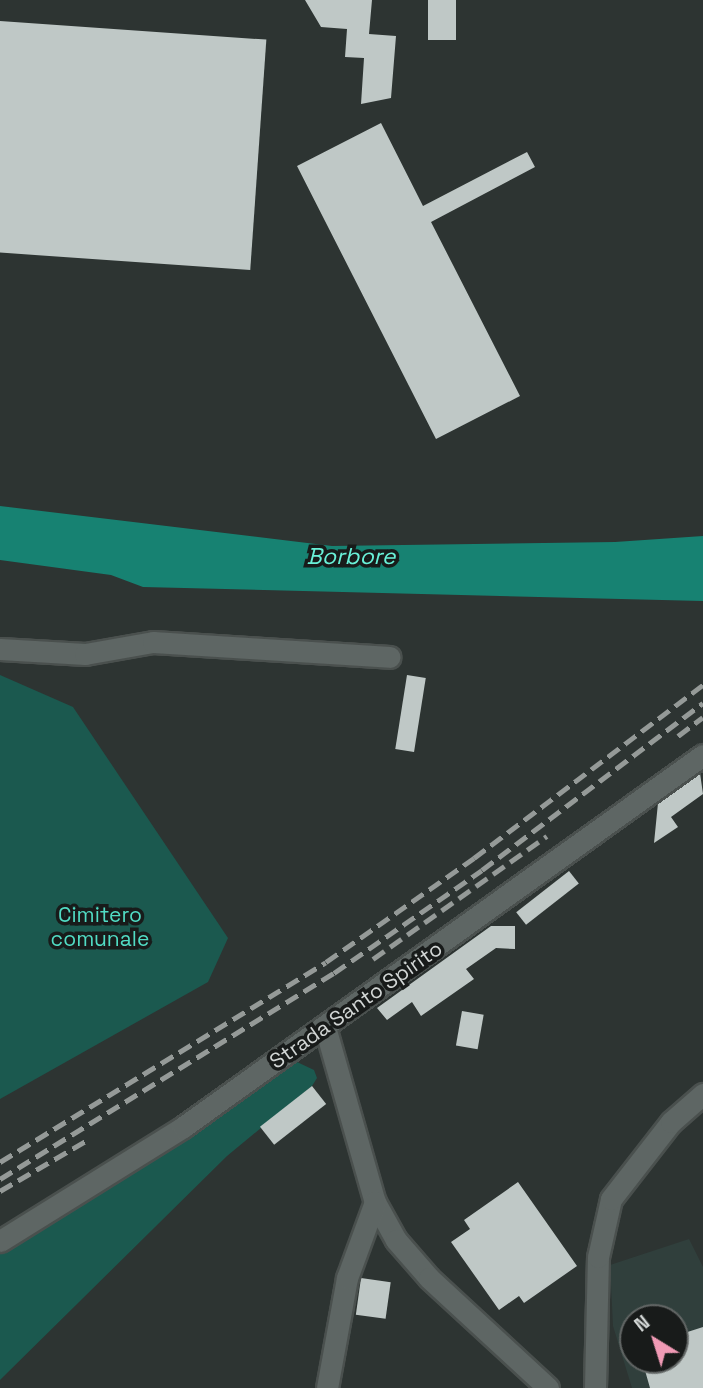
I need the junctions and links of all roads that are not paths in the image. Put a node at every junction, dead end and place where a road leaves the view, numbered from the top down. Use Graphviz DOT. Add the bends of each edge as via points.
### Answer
graph roads {
  1 [pos="0,649"];
  2 [pos="390,657"];
  3 [pos="703,755"];
  4 [pos="325,1027"];
  5 [pos="703,1094"];
  6 [pos="375,1202"];
  7 [pos="0,1241"];
  8 [pos="327,1388"];
  9 [pos="548,1388"];
  10 [pos="595,1388"];
  1 -- 2 [label="street" via="85,654 153,642"];
  3 -- 4 [label="street, Strada Santo Spirito"];
  4 -- 6 [label="street"];
  4 -- 7 [label="street, Strada Santo Spirito" via="183,1128"];
  5 -- 10 [label="street" via="671,1122 611,1199 598,1256"];
  6 -- 8 [label="street" via="347,1278"];
  6 -- 9 [label="street" via="396,1240 429,1278"];
}
